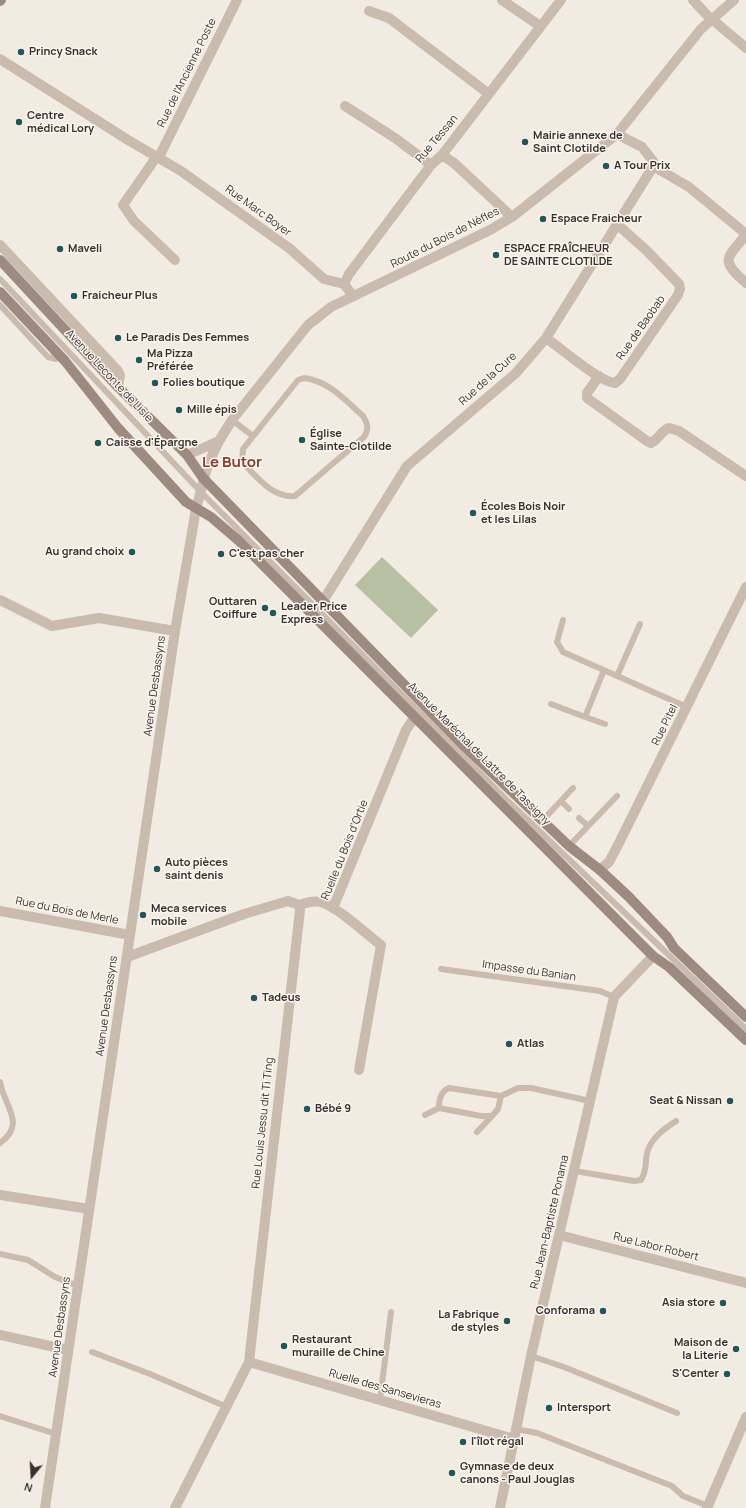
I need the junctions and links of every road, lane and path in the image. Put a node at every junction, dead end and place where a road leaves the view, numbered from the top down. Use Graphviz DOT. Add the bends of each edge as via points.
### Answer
graph roads {
  1 [pos="236,0"];
  2 [pos="502,0"];
  3 [pos="561,0"];
  4 [pos="693,0"];
  5 [pos="734,0"];
  6 [pos="369,11"];
  7 [pos="712,19"];
  8 [pos="540,26"];
  9 [pos="746,48"];
  10 [pos="0,59"];
  11 [pos="489,94"];
  12 [pos="345,106"];
  13 [pos="617,134"];
  14 [pos="442,155"];
  15 [pos="158,157"];
  16 [pos="431,165"];
  17 [pos="653,166"];
  18 [pos="512,217"];
  19 [pos="618,225"];
  20 [pos="746,234"];
  21 [pos="0,245"];
  22 [pos="0,260"];
  23 [pos="175,260"];
  24 [pos="0,279"];
  25 [pos="746,283"];
  26 [pos="344,284"];
  27 [pos="0,292"];
  28 [pos="353,296"];
  29 [pos="0,305"];
  30 [pos="546,338"];
  31 [pos="62,357"];
  32 [pos="598,376"];
  33 [pos="118,387"];
  34 [pos="232,420"];
  35 [pos="253,436"];
  36 [pos="219,441"];
  37 [pos="187,455"];
  38 [pos="746,476"];
  39 [pos="203,478"];
  40 [pos="200,491"];
  41 [pos="196,509"];
  42 [pos="746,587"];
  43 [pos="0,600"];
  44 [pos="323,601"];
  45 [pos="563,620"];
  46 [pos="640,624"];
  47 [pos="175,631"];
  48 [pos="604,670"];
  49 [pos="617,676"];
  50 [pos="551,704"];
  51 [pos="687,707"];
  52 [pos="584,716"];
  53 [pos="414,718"];
  54 [pos="605,724"];
  55 [pos="573,788"];
  56 [pos="617,796"];
  57 [pos="561,801"];
  58 [pos="569,809"];
  59 [pos="579,818"];
  60 [pos="543,820"];
  61 [pos="588,826"];
  62 [pos="569,846"];
  63 [pos="600,870"];
  64 [pos="299,905"];
  65 [pos="333,908"];
  66 [pos="0,911"];
  67 [pos="130,935"];
  68 [pos="653,956"];
  69 [pos="127,957"];
  70 [pos="441,969"];
  71 [pos="614,997"];
  72 [pos="746,1017"];
  73 [pos="746,1029"];
  74 [pos="746,1040"];
  75 [pos="359,1070"];
  76 [pos="0,1082"];
  77 [pos="501,1096"];
  78 [pos="590,1101"];
  79 [pos="439,1108"];
  80 [pos="425,1115"];
  81 [pos="492,1116"];
  82 [pos="676,1122"];
  83 [pos="477,1132"];
  84 [pos="0,1143"];
  85 [pos="574,1171"];
  86 [pos="0,1195"];
  87 [pos="89,1209"];
  88 [pos="560,1235"];
  89 [pos="0,1254"];
  90 [pos="746,1283"];
  91 [pos="78,1286"];
  92 [pos="391,1312"];
  93 [pos="0,1334"];
  94 [pos="68,1350"];
  95 [pos="92,1352"];
  96 [pos="531,1356"];
  97 [pos="250,1362"];
  98 [pos="380,1400"];
  99 [pos="226,1407"];
  100 [pos="677,1413"];
  101 [pos="0,1416"];
  102 [pos="746,1417"];
  103 [pos="516,1429"];
  104 [pos="56,1434"];
  105 [pos="514,1440"];
  106 [pos="708,1507"];
  107 [pos="45,1508"];
  108 [pos="175,1508"];
  109 [pos="500,1508"];
  1 -- 15 [label="street, Rue de l'Ancienne Poste"];
  2 -- 8 [label="street"];
  3 -- 8 [label="street, Rue Tessan"];
  4 -- 7 [label="street"];
  5 -- 7 [label="street, Route du Bois de Nèfles"];
  6 -- 11 [label="street" via="389,18"];
  7 -- 9 [label="street"];
  7 -- 13 [label="street, Route du Bois de Nèfles" via="701,29"];
  8 -- 11 [label="street, Rue Tessan"];
  10 -- 15 [label="street, Rue Marc Boyer"];
  11 -- 14 [label="street, Rue Tessan"];
  12 -- 16 [label="street"];
  13 -- 17 [label="street" via="642,147 653,161"];
  13 -- 18 [label="street, Route du Bois de Nèfles"];
  14 -- 16 [label="street, Rue Tessan"];
  14 -- 18 [label="street"];
  15 -- 23 [label="street" via="123,204 134,221"];
  15 -- 26 [label="street, Rue Marc Boyer" via="289,248 324,279"];
  16 -- 26 [label="street, Rue Tessan"];
  17 -- 19 [label="street, Rue de la Cure"];
  17 -- 20 [label="street" via="689,187"];
  18 -- 28 [label="street, Route du Bois de Nèfles"];
  19 -- 30 [label="street, Rue de la Cure"];
  19 -- 32 [label="street, Rue de Baobab" via="679,284 680,289 620,380 610,383"];
  20 -- 25 [label="street" via="730,254 728,264"];
  21 -- 33 [label="street, Avenue Leconte de Lisle" via="117,370 120,375"];
  22 -- 33 [label="main road, Avenue Leconte de Lisle"];
  24 -- 40 [label="lane, Avenue Leconte de Lisle"];
  26 -- 28 [label="street"];
  27 -- 31 [label="main road, Avenue Leconte de Lisle"];
  28 -- 34 [label="street, Route du Bois de Nèfles" via="331,307 308,325"];
  29 -- 31 [label="lane" via="48,357"];
  30 -- 32 [label="street, Rue de Baobab"];
  30 -- 44 [label="street, Rue de la Cure" via="516,373 407,466"];
  31 -- 41 [label="main road, Avenue Leconte de Lisle" via="118,428 186,502"];
  32 -- 38 [label="street" via="587,398 647,441 655,441 669,428 678,431"];
  33 -- 37 [label="main road, Avenue Leconte de Lisle"];
  34 -- 35 [label="lane"];
  34 -- 36 [label="street, Route du Bois de Nèfles"];
  35 -- 35 [label="lane" via="298,380 304,378 315,379 328,386 363,416 368,426 364,437 295,496 286,497 270,489 242,462 243,449"];
  36 -- 37 [label="street"];
  36 -- 39 [label="street, Route du Bois de Nèfles"];
  37 -- 39 [label="main road, Avenue Leconte de Lisle"];
  39 -- 40 [label="street, Route du Bois de Nèfles"];
  39 -- 44 [label="main road, Avenue Maréchal de Lattre de Tassigny"];
  40 -- 41 [label="street, Route du Bois de Nèfles"];
  40 -- 73 [label="lane, Avenue Maréchal de Lattre de Tassigny" via="508,801"];
  41 -- 47 [label="street, Avenue Desbassyns"];
  41 -- 53 [label="main road, Avenue Maréchal de Lattre de Tassigny" via="211,517 238,540"];
  42 -- 51 [label="street, Rue Pitel"];
  43 -- 47 [label="street" via="52,626 99,618"];
  44 -- 60 [label="main road, Avenue Maréchal de Lattre de Tassigny" via="465,747"];
  45 -- 48 [label="lane" via="557,642 559,649"];
  46 -- 49 [label="lane"];
  47 -- 67 [label="street, Avenue Desbassyns"];
  48 -- 49 [label="lane"];
  48 -- 52 [label="lane"];
  49 -- 51 [label="lane"];
  50 -- 52 [label="lane"];
  51 -- 63 [label="street, Rue Pitel" via="620,843 609,862"];
  52 -- 54 [label="lane"];
  53 -- 65 [label="street, Ruelle du Bois d'Ortie" via="406,730"];
  53 -- 68 [label="main road, Avenue Maréchal de Lattre de Tassigny"];
  55 -- 57 [label="lane"];
  56 -- 61 [label="lane"];
  57 -- 58 [label="lane"];
  57 -- 60 [label="lane"];
  59 -- 61 [label="lane"];
  60 -- 62 [label="main road, Avenue Maréchal de Lattre de Tassigny"];
  61 -- 62 [label="lane"];
  62 -- 63 [label="main road, Avenue Maréchal de Lattre de Tassigny"];
  63 -- 72 [label="main road, Avenue Maréchal de Lattre de Tassigny" via="644,911 674,948"];
  64 -- 65 [label="street" via="320,902"];
  64 -- 69 [label="street" via="288,901 244,914"];
  64 -- 97 [label="street, Rue Louis Jessu dit Ti Ting"];
  65 -- 75 [label="street, Ruelle du Bois d'Ortie" via="381,945"];
  66 -- 67 [label="street, Rue du Bois de Merle"];
  67 -- 69 [label="street, Avenue Desbassyns"];
  68 -- 71 [label="street"];
  68 -- 74 [label="main road, Avenue Maréchal de Lattre de Tassigny" via="669,967"];
  69 -- 87 [label="street, Avenue Desbassyns"];
  70 -- 71 [label="lane, Impasse du Banian" via="600,991"];
  71 -- 78 [label="street, Rue Jean-Baptiste Ponama"];
  76 -- 84 [label="lane" via="14,1120 10,1134"];
  77 -- 78 [label="lane" via="518,1088 531,1088"];
  77 -- 79 [label="lane" via="449,1088 439,1100"];
  77 -- 81 [label="lane" via="498,1109"];
  78 -- 85 [label="street, Rue Jean-Baptiste Ponama"];
  79 -- 80 [label="lane"];
  79 -- 81 [label="lane"];
  81 -- 83 [label="lane"];
  82 -- 85 [label="lane" via="655,1138 648,1153 646,1173 641,1180"];
  85 -- 88 [label="street, Rue Jean-Baptiste Ponama"];
  86 -- 87 [label="street"];
  87 -- 91 [label="street, Avenue Desbassyns"];
  88 -- 90 [label="street, Rue Labor Robert"];
  88 -- 96 [label="street, Rue Jean-Baptiste Ponama"];
  89 -- 91 [label="lane" via="28,1260 50,1275"];
  91 -- 94 [label="street, Avenue Desbassyns"];
  92 -- 98 [label="lane"];
  93 -- 94 [label="street"];
  94 -- 104 [label="street, Avenue Desbassyns"];
  95 -- 99 [label="lane"];
  96 -- 100 [label="lane"];
  96 -- 103 [label="street, Rue Jean-Baptiste Ponama"];
  97 -- 98 [label="street, Ruelle des Sansevieras"];
  97 -- 99 [label="street, Rue Louis Jessu dit Ti Ting"];
  98 -- 105 [label="street, Ruelle des Sansevieras"];
  99 -- 108 [label="street, Rue Louis Jessu dit Ti Ting"];
  101 -- 104 [label="lane"];
  102 -- 106 [label="street"];
  103 -- 105 [label="street, Rue Jean-Baptiste Ponama"];
  103 -- 106 [label="lane" via="537,1433 672,1486 683,1496"];
  104 -- 107 [label="street, Avenue Desbassyns"];
  105 -- 109 [label="street, Rue Jean-Baptiste Ponama"];
}
